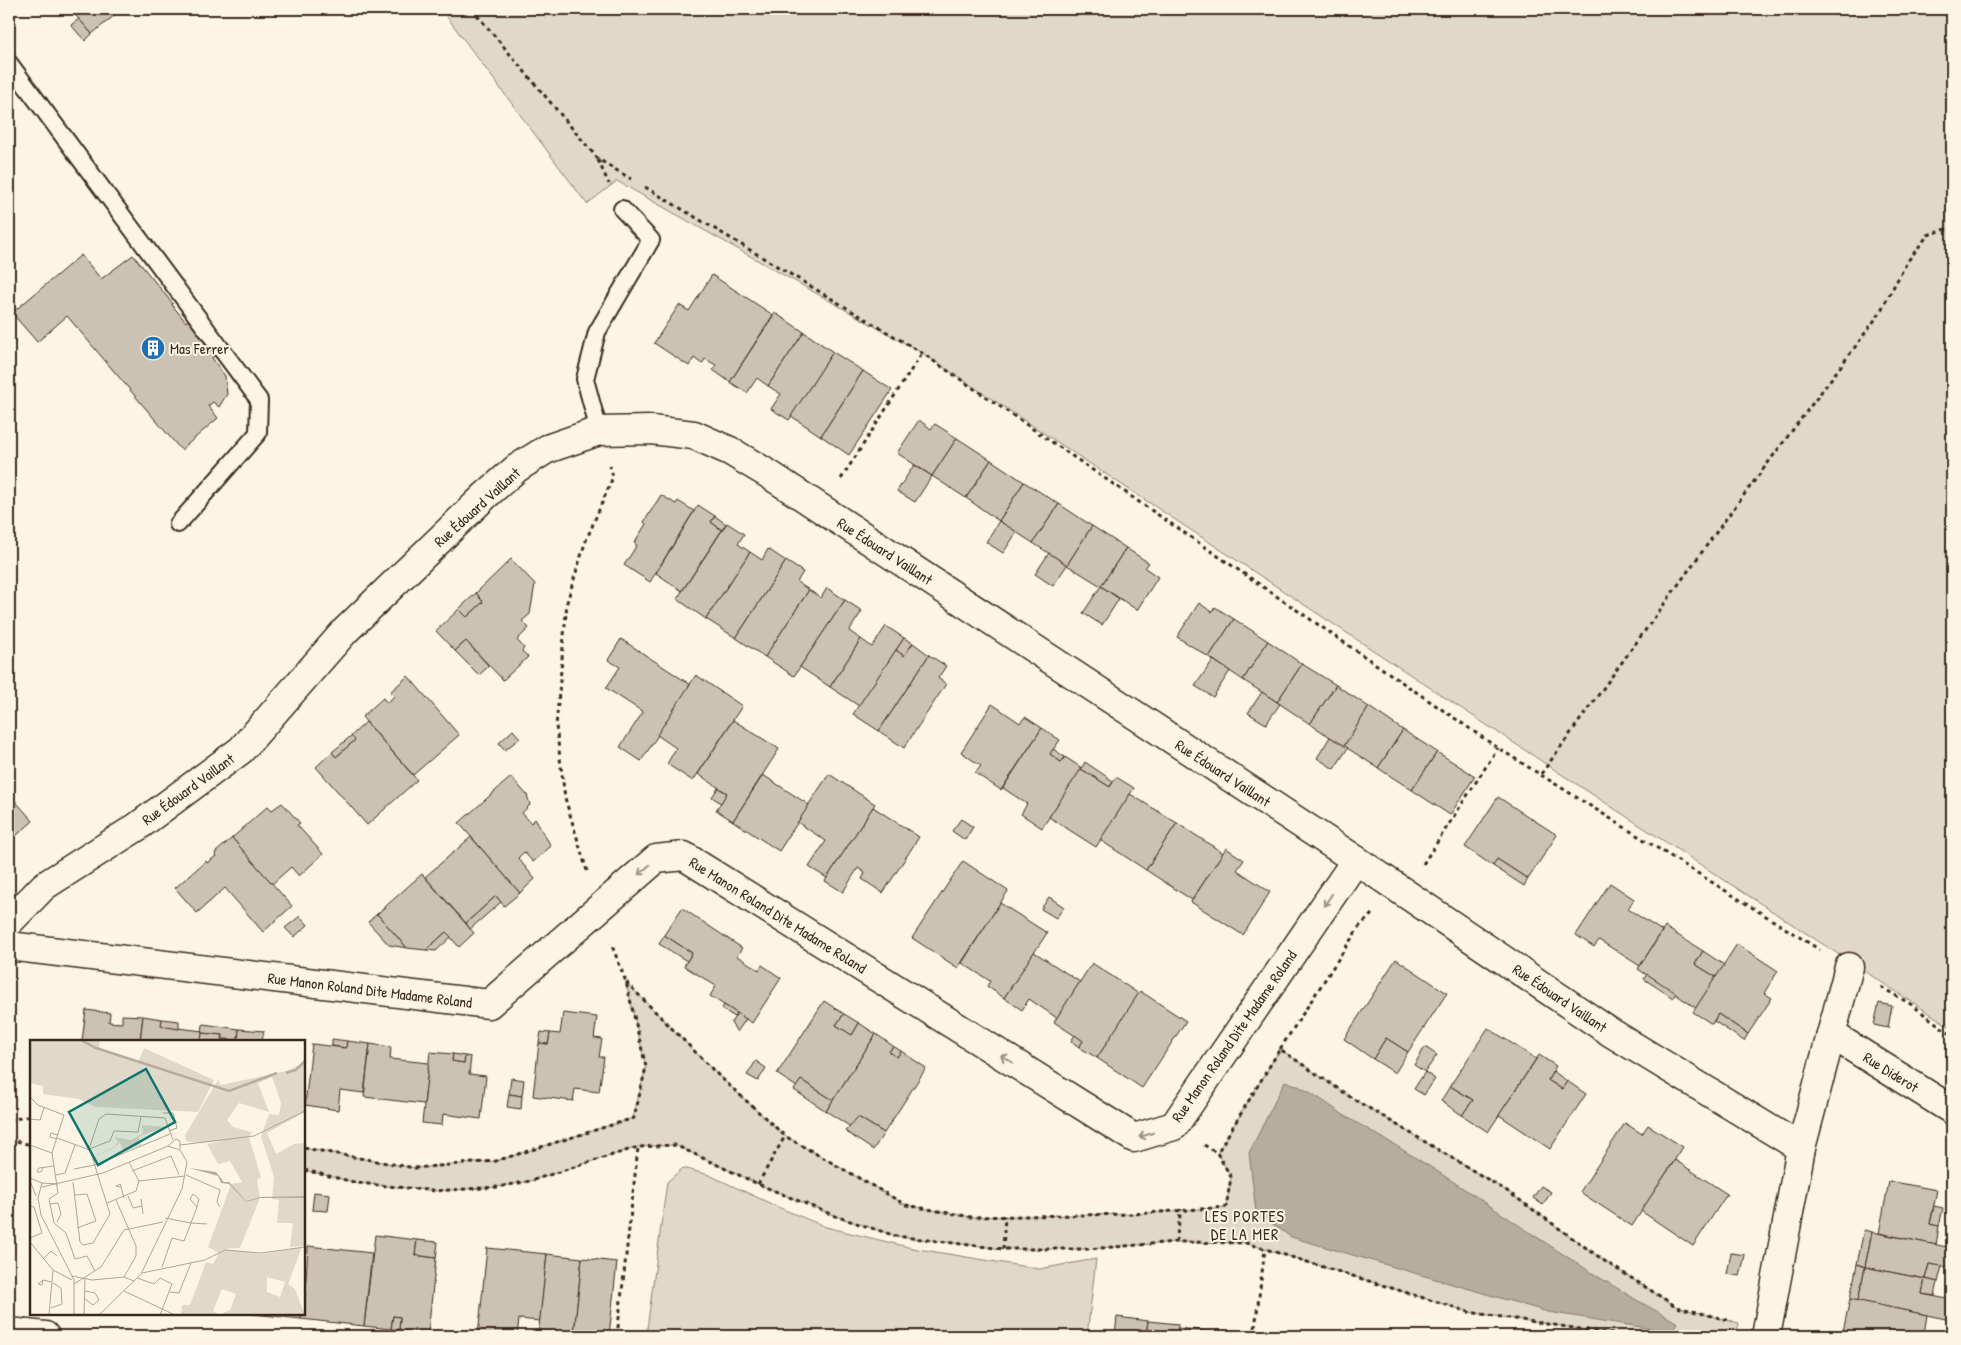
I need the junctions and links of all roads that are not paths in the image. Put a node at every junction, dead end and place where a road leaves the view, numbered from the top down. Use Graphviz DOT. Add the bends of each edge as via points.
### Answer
graph roads {
  1 [pos="9,63"];
  2 [pos="622,209"];
  3 [pos="599,431"];
  4 [pos="178,524"];
  5 [pos="1356,860"];
  6 [pos="9,922"];
  7 [pos="9,946"];
  8 [pos="1848,967"];
  9 [pos="1831,1034"];
  10 [pos="1952,1110"];
  11 [pos="1801,1148"];
  12 [pos="9,1332"];
  13 [pos="44,1336"];
  14 [pos="1766,1336"];
  1 -- 4 [label="lane" via="259,400 258,433"];
  2 -- 3 [label="lane" via="650,240 597,332 585,379"];
  3 -- 5 [label="street, Rue Édouard Vaillant" via="651,430 694,435 730,450"];
  3 -- 6 [label="street, Rue Édouard Vaillant" via="547,449 511,474 345,631 241,750 137,827 44,886"];
  5 -- 7 [label="street, Rue Manon Roland Dite Madame Roland, one-way" via="1174,1126 1134,1138 684,856 656,859 489,1004"];
  5 -- 11 [label="street, Rue Édouard Vaillant" via="1610,1032"];
  8 -- 9 [label="street"];
  9 -- 10 [label="street, Rue Diderot"];
  9 -- 11 [label="street"];
  11 -- 14 [label="street"];
  12 -- 13 [label="street"];
}
